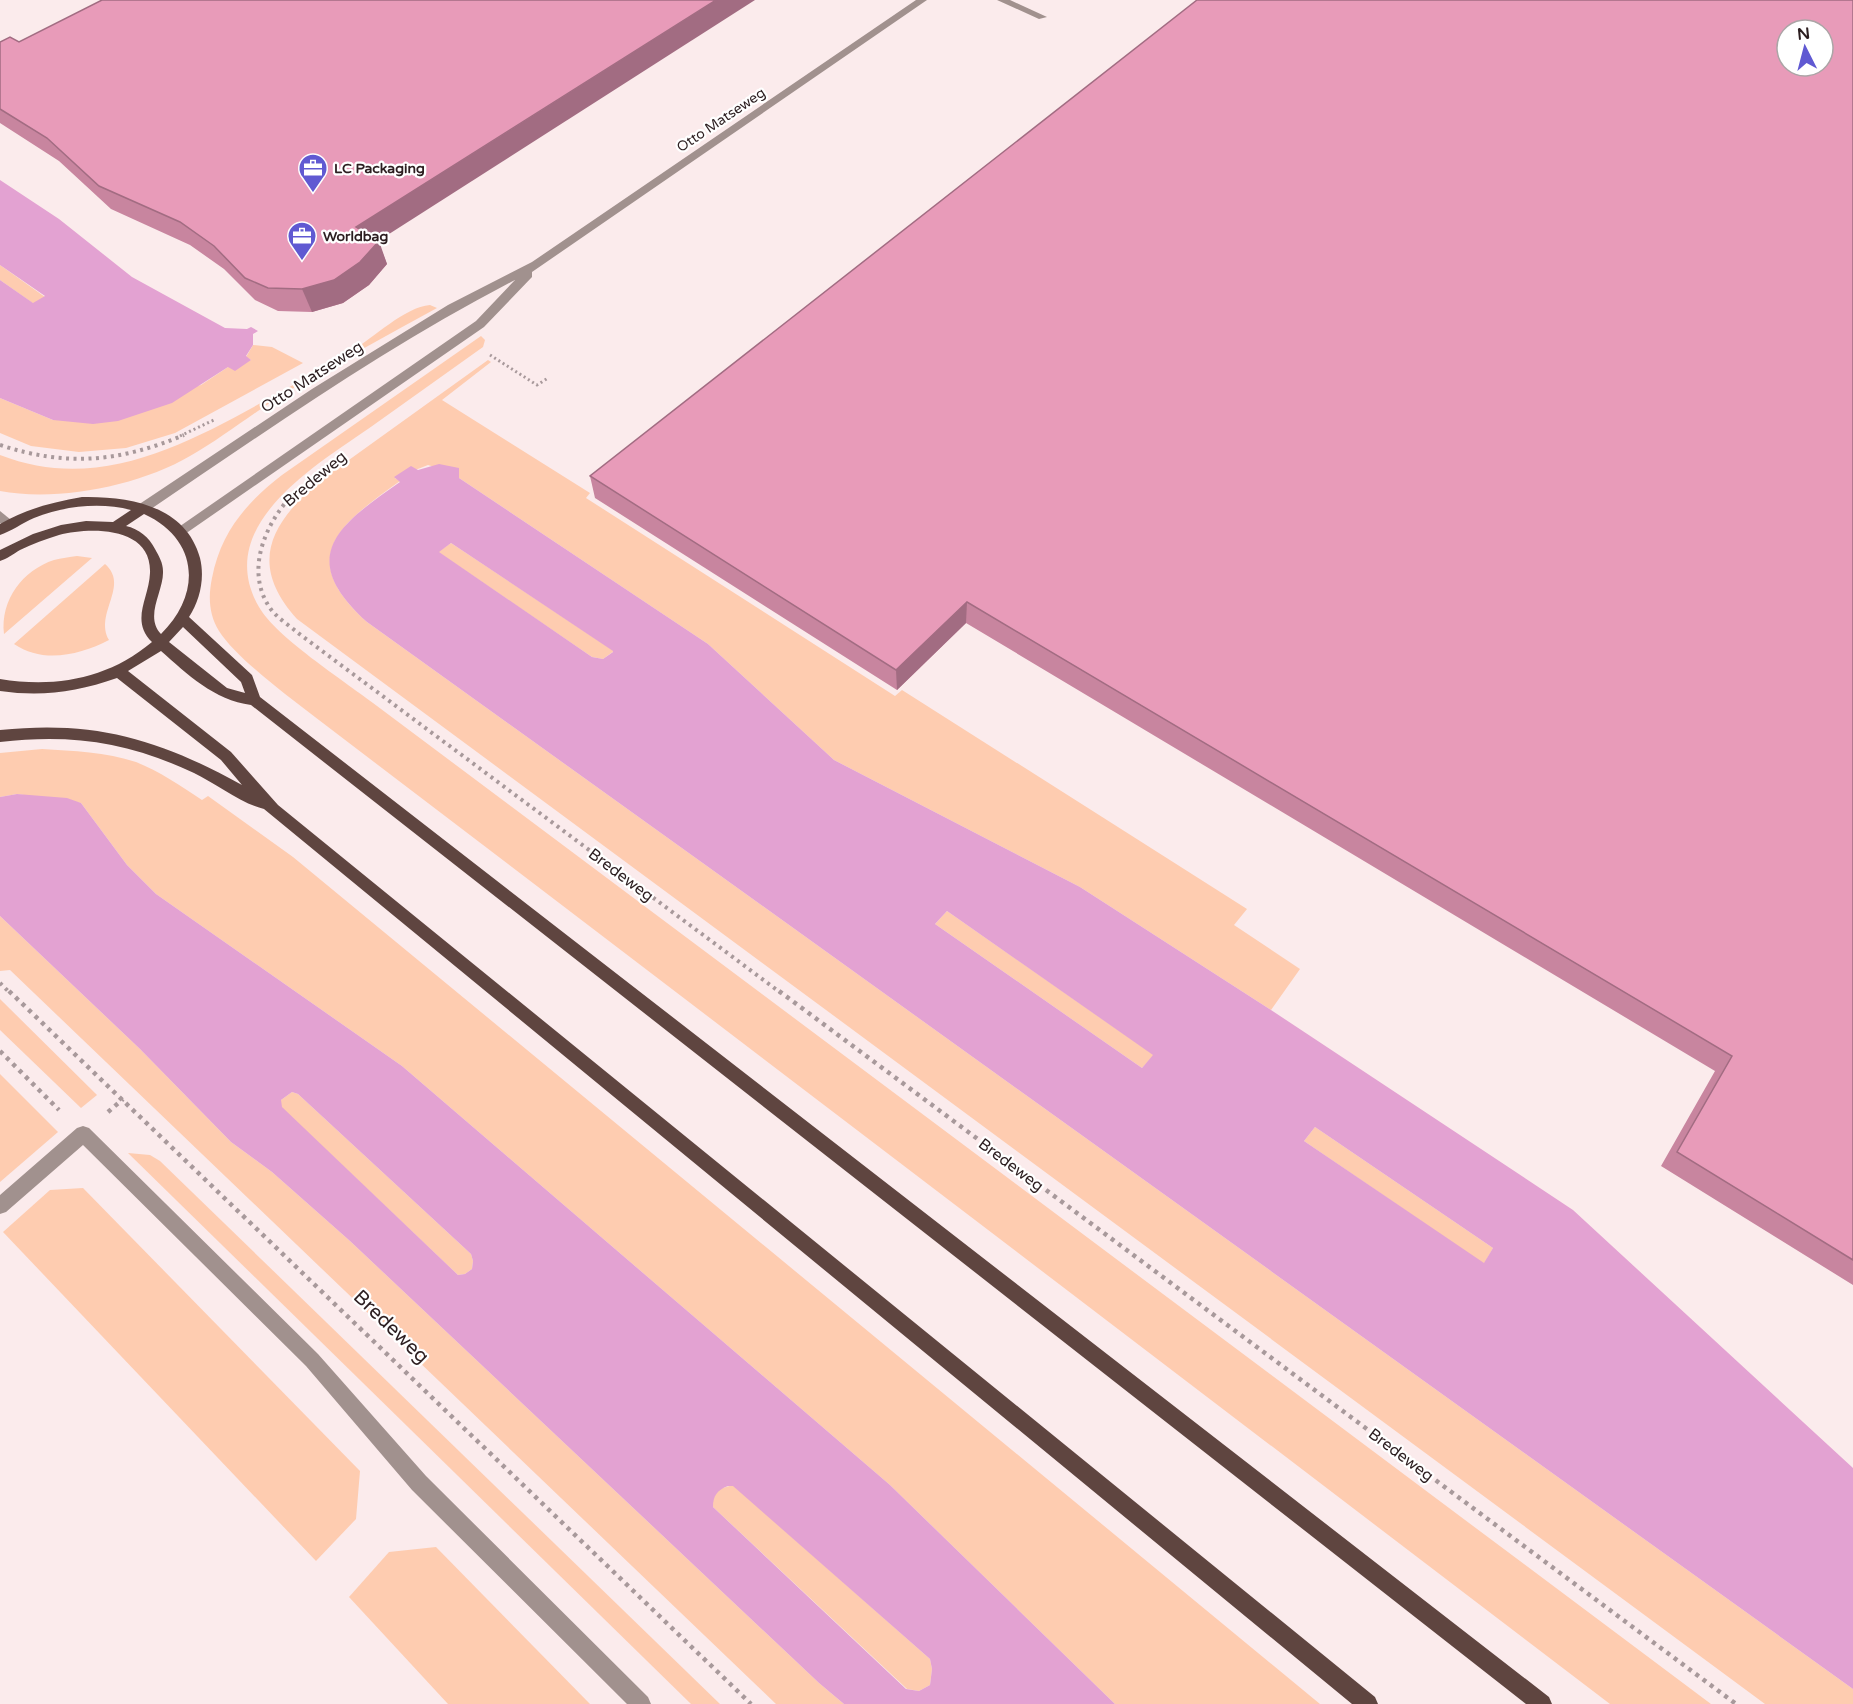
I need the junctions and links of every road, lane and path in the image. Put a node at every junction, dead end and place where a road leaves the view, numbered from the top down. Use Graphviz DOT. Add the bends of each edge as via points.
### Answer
graph roads {
  1 [pos="922,0"];
  2 [pos="1002,0"];
  3 [pos="1042,17"];
  4 [pos="536,265"];
  5 [pos="480,324"];
  6 [pos="548,378"];
  7 [pos="217,419"];
  8 [pos="0,445"];
  9 [pos="302,486"];
  10 [pos="143,508"];
  11 [pos="3,523"];
  12 [pos="114,528"];
  13 [pos="180,531"];
  14 [pos="0,556"];
  15 [pos="181,617"];
  16 [pos="161,643"];
  17 [pos="118,671"];
  18 [pos="0,685"];
  19 [pos="254,700"];
  20 [pos="0,736"];
  21 [pos="273,809"];
  22 [pos="0,983"];
  23 [pos="0,1051"];
  24 [pos="83,1134"];
  25 [pos="0,1206"];
  26 [pos="641,1704"];
  27 [pos="751,1704"];
  28 [pos="1368,1704"];
  29 [pos="1542,1704"];
  30 [pos="1736,1704"];
  1 -- 4 [label="street, Otto Matseweg"];
  2 -- 3 [label="street"];
  4 -- 5 [label="street, Otto Matseweg"];
  4 -- 10 [label="street, Otto Matseweg" via="452,308"];
  5 -- 6 [label="path" via="505,339 487,353 537,385"];
  5 -- 13 [label="street, Otto Matseweg"];
  7 -- 8 [label="path" via="168,443 114,458 45,458"];
  9 -- 30 [label="path, Bredeweg" via="271,521 259,550 268,605 298,633"];
  10 -- 11 [label="main road" via="107,501 79,502"];
  10 -- 12 [label="main road"];
  10 -- 13 [label="main road"];
  12 -- 14 [label="main road" via="62,529 21,543"];
  12 -- 16 [label="main road" via="141,541 153,557 157,579 147,621 149,630"];
  13 -- 15 [label="main road" via="192,551 195,566 192,591"];
  15 -- 16 [label="main road"];
  15 -- 19 [label="main road" via="248,679"];
  16 -- 17 [label="main road"];
  16 -- 19 [label="main road" via="225,694"];
  17 -- 18 [label="main road" via="92,681 45,690"];
  17 -- 21 [label="main road" via="226,756"];
  19 -- 29 [label="main road"];
  20 -- 21 [label="main road" via="72,732 131,742 179,758"];
  21 -- 28 [label="main road"];
  22 -- 27 [label="path, Bredeweg"];
  23 -- 24 [label="path"];
  24 -- 25 [label="street"];
  24 -- 26 [label="street" via="312,1360 419,1483"];
}
